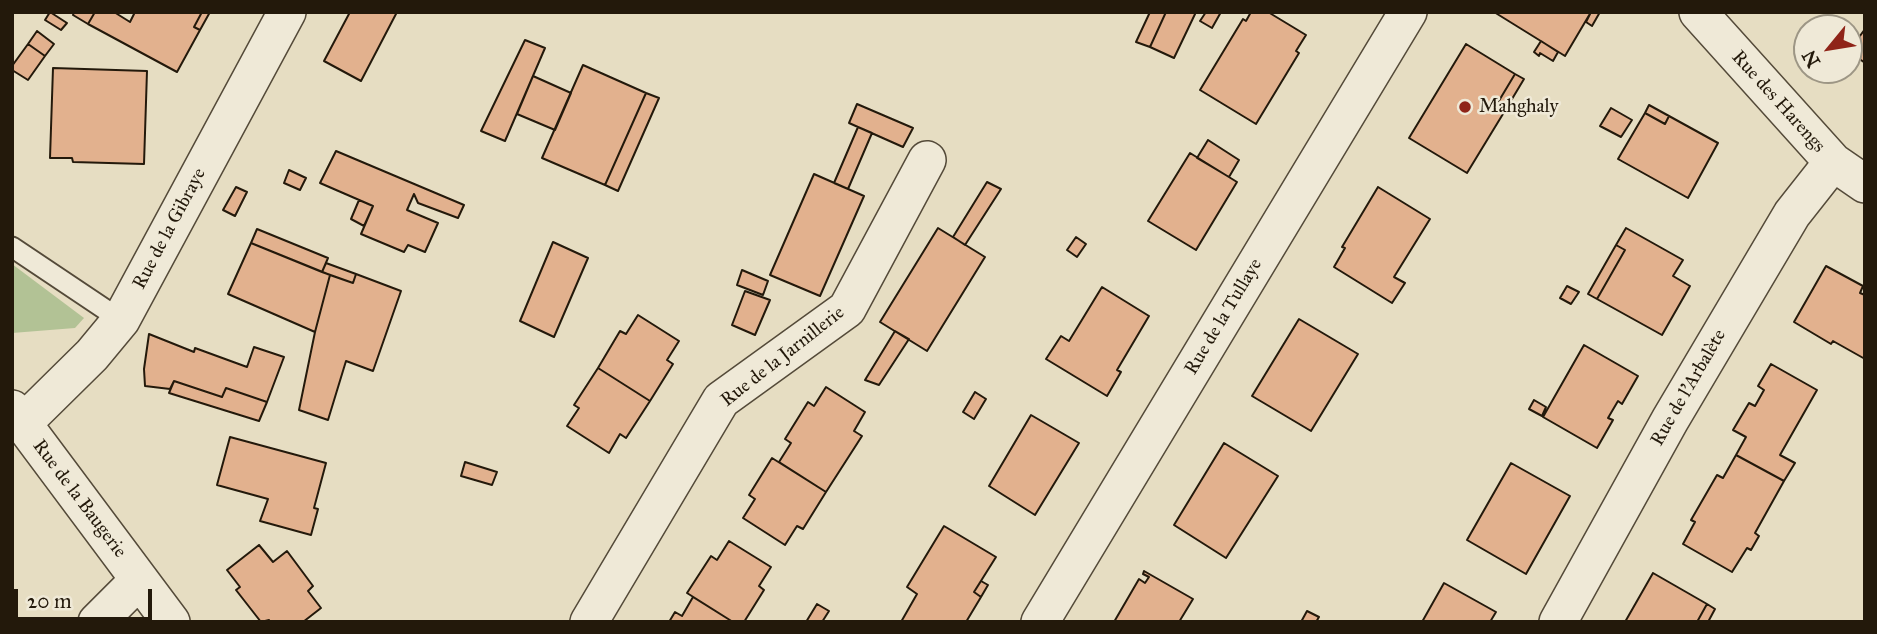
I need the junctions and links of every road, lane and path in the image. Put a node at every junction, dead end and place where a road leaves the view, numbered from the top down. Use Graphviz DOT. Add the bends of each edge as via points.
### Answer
graph roads {
  1 [pos="287,12"];
  2 [pos="1408,12"];
  3 [pos="1698,12"];
  4 [pos="927,160"];
  5 [pos="1833,162"];
  6 [pos="1865,184"];
  7 [pos="12,247"];
  8 [pos="121,320"];
  9 [pos="18,416"];
  10 [pos="139,580"];
  11 [pos="97,622"];
  12 [pos="171,622"];
  13 [pos="589,622"];
  14 [pos="1040,622"];
  15 [pos="1558,622"];
  1 -- 8 [label="street, Rue de la Gibraye"];
  2 -- 14 [label="street, Rue de la Tullaye"];
  3 -- 5 [label="street, Rue des Harengs"];
  4 -- 13 [label="street, Rue de la Jarnillerie" via="847,309 721,400"];
  5 -- 6 [label="street, Rue des Harengs"];
  5 -- 15 [label="street, Rue de l'Arbalète" via="1792,214 1670,419"];
  7 -- 8 [label="lane"];
  8 -- 9 [label="street, Rue de la Gibraye" via="92,355"];
  9 -- 10 [label="street, Rue de la Baugerie"];
  10 -- 11 [label="street"];
  10 -- 12 [label="street, Rue de la Baugerie"];
}
